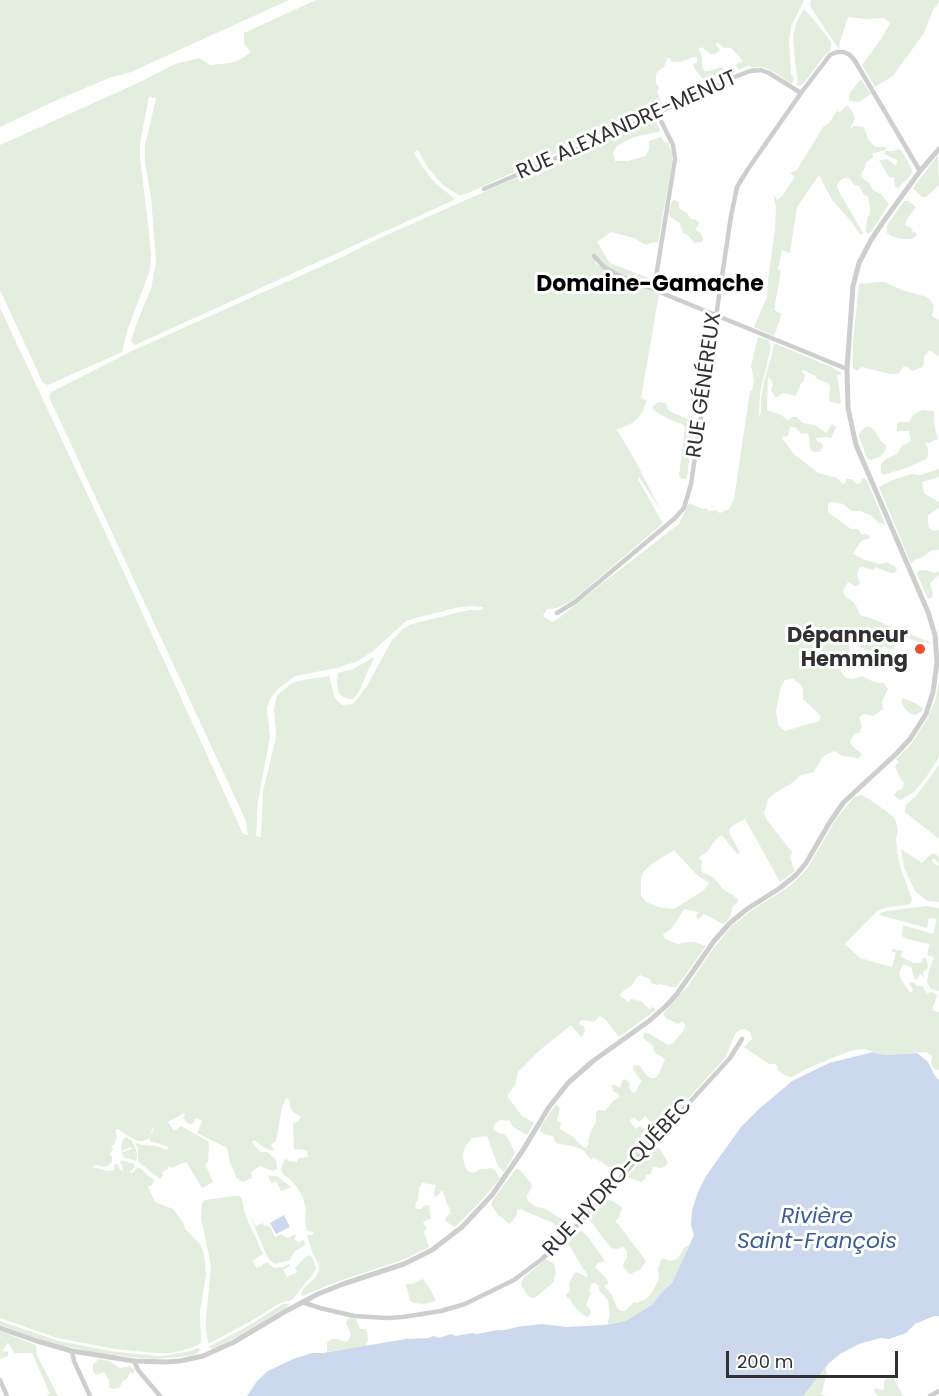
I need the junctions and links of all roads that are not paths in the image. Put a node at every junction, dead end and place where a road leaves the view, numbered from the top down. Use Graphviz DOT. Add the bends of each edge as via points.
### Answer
graph roads {
  1 [pos="801,93"];
  2 [pos="657,113"];
  3 [pos="939,149"];
  4 [pos="920,171"];
  5 [pos="484,189"];
  6 [pos="594,256"];
  7 [pos="654,289"];
  8 [pos="716,315"];
  9 [pos="847,369"];
  10 [pos="557,613"];
  11 [pos="742,1039"];
  12 [pos="315,1296"];
  13 [pos="302,1302"];
  14 [pos="317,1308"];
  15 [pos="0,1328"];
  16 [pos="72,1351"];
  17 [pos="134,1361"];
  18 [pos="0,1380"];
  19 [pos="939,1391"];
  20 [pos="8,1396"];
  21 [pos="90,1396"];
  22 [pos="160,1396"];
  23 [pos="930,1396"];
  1 -- 2 [label="street, RUE ALEXANDRE-MENUT" via="769,73 753,70"];
  1 -- 4 [label="street, RUE GÉNÉREUX" via="830,55 850,55"];
  1 -- 8 [label="street, RUE GÉNÉREUX" via="737,187"];
  2 -- 5 [label="street, RUE ALEXANDRE-MENUT"];
  2 -- 7 [label="street" via="673,145 675,159"];
  3 -- 4 [label="street"];
  4 -- 9 [label="street" via="859,263 853,286"];
  6 -- 7 [label="street" via="608,270"];
  7 -- 8 [label="street"];
  8 -- 9 [label="street"];
  8 -- 10 [label="street, RUE GÉNÉREUX" via="684,508"];
  9 -- 12 [label="street" via="849,411 858,451 935,635 936,678 923,719 897,753 843,803 796,875 730,923 666,1006 563,1089 499,1186 468,1221 419,1258"];
  11 -- 14 [label="street, RUE HYDRO-QUÉBEC" via="730,1058 570,1233 514,1280 465,1304 403,1317 354,1317"];
  12 -- 13 [label="street"];
  12 -- 14 [label="street" via="312,1302"];
  13 -- 14 [label="street, RUE HYDRO-QUÉBEC"];
  13 -- 17 [label="street" via="203,1356 172,1362"];
  15 -- 16 [label="street"];
  16 -- 17 [label="street"];
  16 -- 21 [label="street"];
  17 -- 22 [label="street"];
  18 -- 20 [label="street"];
  19 -- 23 [label="street"];
}
